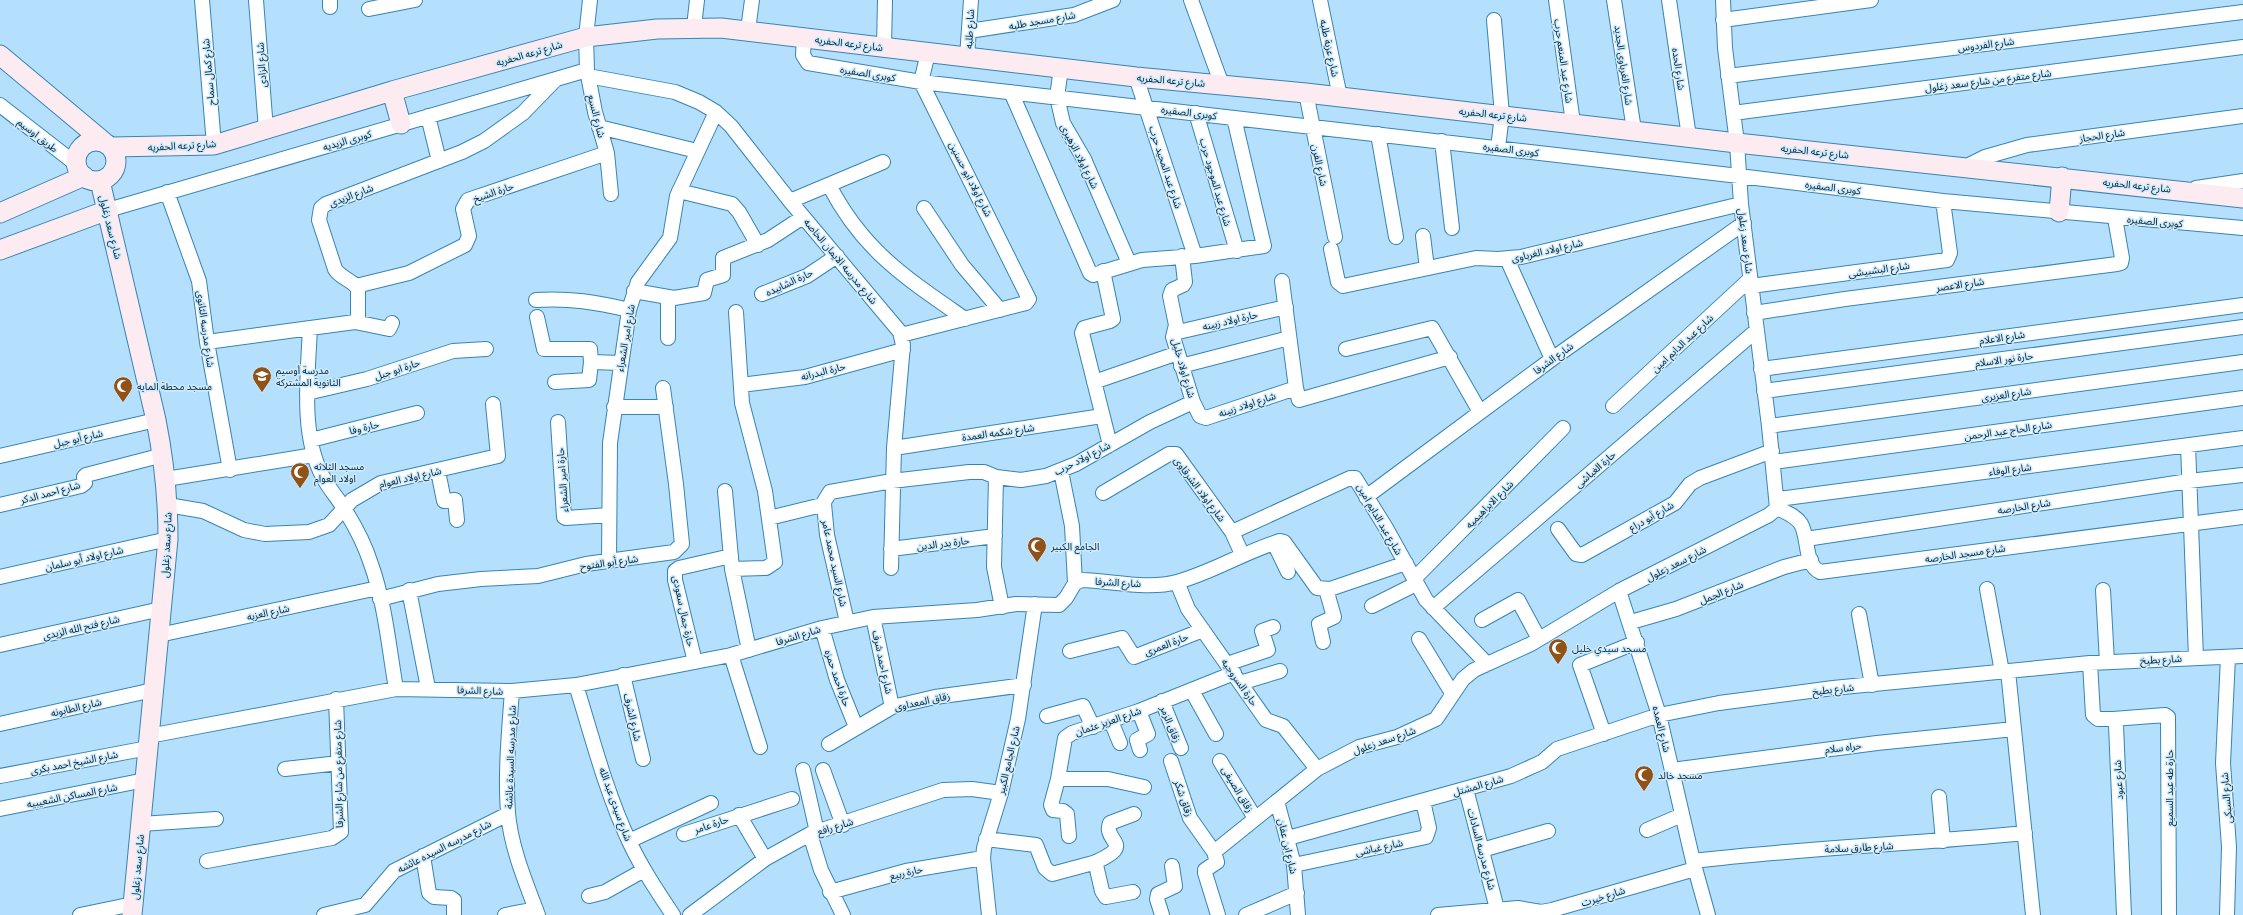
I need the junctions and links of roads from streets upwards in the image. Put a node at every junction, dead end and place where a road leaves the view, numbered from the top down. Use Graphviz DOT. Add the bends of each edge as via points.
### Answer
graph roads {
  1 [pos="202,0"];
  2 [pos="256,0"];
  3 [pos="415,0"];
  4 [pos="590,0"];
  5 [pos="697,0"];
  6 [pos="752,0"];
  7 [pos="885,0"];
  8 [pos="971,0"];
  9 [pos="1113,0"];
  10 [pos="1191,0"];
  11 [pos="1320,0"];
  12 [pos="1556,0"];
  13 [pos="1614,0"];
  14 [pos="1669,0"];
  15 [pos="1723,0"];
  16 [pos="1871,0"];
  17 [pos="1098,3"];
  18 [pos="369,9"];
  19 [pos="2243,12"];
  20 [pos="1494,20"];
  21 [pos="1723,20"];
  22 [pos="694,27"];
  23 [pos="748,30"];
  24 [pos="969,31"];
  25 [pos="586,37"];
  26 [pos="804,38"];
  27 [pos="884,47"];
  28 [pos="2243,47"];
  29 [pos="928,53"];
  30 [pos="0,55"];
  31 [pos="967,57"];
  32 [pos="1061,68"];
  33 [pos="587,73"];
  34 [pos="1728,76"];
  35 [pos="1136,77"];
  36 [pos="556,79"];
  37 [pos="921,82"];
  38 [pos="1222,85"];
  39 [pos="392,91"];
  40 [pos="1011,92"];
  41 [pos="1306,93"];
  42 [pos="1057,97"];
  43 [pos="1340,97"];
  44 [pos="0,105"];
  45 [pos="1147,108"];
  46 [pos="716,112"];
  47 [pos="1196,113"];
  48 [pos="1733,113"];
  49 [pos="1502,115"];
  50 [pos="428,116"];
  51 [pos="2243,116"];
  52 [pos="6,117"];
  53 [pos="1234,118"];
  54 [pos="1573,123"];
  55 [pos="401,124"];
  56 [pos="1312,126"];
  57 [pos="599,127"];
  58 [pos="266,130"];
  59 [pos="1634,130"];
  60 [pos="1378,134"];
  61 [pos="1689,137"];
  62 [pos="1442,142"];
  63 [pos="1737,143"];
  64 [pos="108,144"];
  65 [pos="214,145"];
  66 [pos="1498,148"];
  67 [pos="697,151"];
  68 [pos="607,153"];
  69 [pos="439,161"];
  70 [pos="883,162"];
  71 [pos="1965,167"];
  72 [pos="86,174"];
  73 [pos="1739,176"];
  74 [pos="2062,177"];
  75 [pos="2243,181"];
  76 [pos="829,185"];
  77 [pos="2183,190"];
  78 [pos="679,191"];
  79 [pos="167,192"];
  80 [pos="611,194"];
  81 [pos="2243,198"];
  82 [pos="790,201"];
  83 [pos="1943,201"];
  84 [pos="1741,204"];
  85 [pos="924,208"];
  86 [pos="108,210"];
  87 [pos="2059,212"];
  88 [pos="0,213"];
  89 [pos="803,217"];
  90 [pos="2115,218"];
  91 [pos="1744,223"];
  92 [pos="1452,228"];
  93 [pos="2243,228"];
  94 [pos="1423,236"];
  95 [pos="1396,238"];
  96 [pos="1333,243"];
  97 [pos="758,245"];
  98 [pos="0,250"];
  99 [pos="1237,251"];
  100 [pos="837,256"];
  101 [pos="1188,256"];
  102 [pos="1507,259"];
  103 [pos="1129,263"];
  104 [pos="1427,268"];
  105 [pos="1103,271"];
  106 [pos="1282,281"];
  107 [pos="1751,283"];
  108 [pos="356,286"];
  109 [pos="634,291"];
  110 [pos="762,294"];
  111 [pos="668,298"];
  112 [pos="536,300"];
  113 [pos="2243,305"];
  114 [pos="1286,307"];
  115 [pos="629,310"];
  116 [pos="1000,310"];
  117 [pos="736,312"];
  118 [pos="1754,313"];
  119 [pos="536,317"];
  120 [pos="965,319"];
  121 [pos="355,322"];
  122 [pos="392,323"];
  123 [pos="2243,327"];
  124 [pos="310,328"];
  125 [pos="1757,330"];
  126 [pos="1174,332"];
  127 [pos="902,335"];
  128 [pos="668,338"];
  129 [pos="1289,338"];
  130 [pos="207,342"];
  131 [pos="486,349"];
  132 [pos="903,350"];
  133 [pos="1346,350"];
  134 [pos="1450,357"];
  135 [pos="1552,359"];
  136 [pos="1179,360"];
  137 [pos="591,362"];
  138 [pos="2243,362"];
  139 [pos="621,363"];
  140 [pos="1761,369"];
  141 [pos="555,382"];
  142 [pos="1094,382"];
  143 [pos="741,385"];
  144 [pos="663,388"];
  145 [pos="1296,388"];
  146 [pos="1764,391"];
  147 [pos="307,393"];
  148 [pos="2243,398"];
  149 [pos="1193,402"];
  150 [pos="493,404"];
  151 [pos="1613,406"];
  152 [pos="614,407"];
  153 [pos="666,407"];
  154 [pos="1480,412"];
  155 [pos="417,413"];
  156 [pos="1102,416"];
  157 [pos="1200,416"];
  158 [pos="156,420"];
  159 [pos="558,422"];
  160 [pos="1769,426"];
  161 [pos="1563,428"];
  162 [pos="2243,438"];
  163 [pos="311,440"];
  164 [pos="1110,445"];
  165 [pos="2188,445"];
  166 [pos="894,448"];
  167 [pos="163,455"];
  168 [pos="314,455"];
  169 [pos="0,456"];
  170 [pos="1772,456"];
  171 [pos="230,470"];
  172 [pos="438,470"];
  173 [pos="1061,471"];
  174 [pos="2243,475"];
  175 [pos="996,477"];
  176 [pos="166,479"];
  177 [pos="892,481"];
  178 [pos="2189,481"];
  179 [pos="725,491"];
  180 [pos="1103,493"];
  181 [pos="1366,497"];
  182 [pos="824,504"];
  183 [pos="1777,504"];
  184 [pos="0,505"];
  185 [pos="168,506"];
  186 [pos="344,508"];
  187 [pos="609,515"];
  188 [pos="2243,516"];
  189 [pos="770,518"];
  190 [pos="457,520"];
  191 [pos="2191,523"];
  192 [pos="1558,529"];
  193 [pos="1232,532"];
  194 [pos="996,536"];
  195 [pos="168,539"];
  196 [pos="1806,539"];
  197 [pos="1274,543"];
  198 [pos="891,549"];
  199 [pos="1242,554"];
  200 [pos="609,560"];
  201 [pos="1811,560"];
  202 [pos="732,563"];
  203 [pos="1406,563"];
  204 [pos="891,568"];
  205 [pos="1288,572"];
  206 [pos="0,578"];
  207 [pos="1177,582"];
  208 [pos="1415,582"];
  209 [pos="1075,583"];
  210 [pos="1987,588"];
  211 [pos="409,590"];
  212 [pos="1326,590"];
  213 [pos="2103,590"];
  214 [pos="1619,591"];
  215 [pos="379,594"];
  216 [pos="1035,604"];
  217 [pos="1372,606"];
  218 [pos="1002,607"];
  219 [pos="1433,608"];
  220 [pos="161,609"];
  221 [pos="1859,614"];
  222 [pos="873,617"];
  223 [pos="1482,620"];
  224 [pos="847,622"];
  225 [pos="1630,622"];
  226 [pos="1273,627"];
  227 [pos="822,628"];
  228 [pos="1203,630"];
  229 [pos="159,635"];
  230 [pos="1419,639"];
  231 [pos="1539,639"];
  232 [pos="1323,642"];
  233 [pos="1637,642"];
  234 [pos="0,645"];
  235 [pos="749,650"];
  236 [pos="1070,651"];
  237 [pos="731,655"];
  238 [pos="2243,656"];
  239 [pos="2228,657"];
  240 [pos="2196,658"];
  241 [pos="695,662"];
  242 [pos="2107,662"];
  243 [pos="2090,663"];
  244 [pos="1488,664"];
  245 [pos="1280,671"];
  246 [pos="2005,672"];
  247 [pos="1233,673"];
  248 [pos="623,675"];
  249 [pos="576,685"];
  250 [pos="1024,685"];
  251 [pos="1872,685"];
  252 [pos="428,688"];
  253 [pos="396,689"];
  254 [pos="153,690"];
  255 [pos="512,691"];
  256 [pos="1192,691"];
  257 [pos="1452,693"];
  258 [pos="336,699"];
  259 [pos="1162,701"];
  260 [pos="892,707"];
  261 [pos="1139,711"];
  262 [pos="1659,715"];
  263 [pos="1047,716"];
  264 [pos="2112,719"];
  265 [pos="1111,721"];
  266 [pos="0,724"];
  267 [pos="856,727"];
  268 [pos="1094,727"];
  269 [pos="2014,729"];
  270 [pos="1216,734"];
  271 [pos="1604,734"];
  272 [pos="148,742"];
  273 [pos="1120,743"];
  274 [pos="829,744"];
  275 [pos="760,747"];
  276 [pos="1181,748"];
  277 [pos="1140,750"];
  278 [pos="643,759"];
  279 [pos="1171,761"];
  280 [pos="1220,761"];
  281 [pos="339,763"];
  282 [pos="285,768"];
  283 [pos="1317,769"];
  284 [pos="803,770"];
  285 [pos="823,770"];
  286 [pos="1672,770"];
  287 [pos="0,776"];
  288 [pos="1058,779"];
  289 [pos="145,780"];
  290 [pos="1144,787"];
  291 [pos="1466,789"];
  292 [pos="1001,793"];
  293 [pos="1939,797"];
  294 [pos="792,798"];
  295 [pos="1277,801"];
  296 [pos="1423,801"];
  297 [pos="711,803"];
  298 [pos="0,809"];
  299 [pos="508,814"];
  300 [pos="1134,814"];
  301 [pos="739,815"];
  302 [pos="1682,815"];
  303 [pos="1255,818"];
  304 [pos="216,820"];
  305 [pos="141,824"];
  306 [pos="843,825"];
  307 [pos="1647,830"];
  308 [pos="1548,831"];
  309 [pos="814,833"];
  310 [pos="2025,833"];
  311 [pos="684,834"];
  312 [pos="1068,836"];
  313 [pos="1288,838"];
  314 [pos="986,839"];
  315 [pos="628,841"];
  316 [pos="1943,841"];
  317 [pos="1482,850"];
  318 [pos="1214,852"];
  319 [pos="423,856"];
  320 [pos="983,858"];
  321 [pos="765,859"];
  322 [pos="207,860"];
  323 [pos="1093,863"];
  324 [pos="1294,865"];
  325 [pos="1694,865"];
  326 [pos="1172,866"];
  327 [pos="644,870"];
  328 [pos="830,892"];
  329 [pos="1133,892"];
  330 [pos="1297,893"];
  331 [pos="589,896"];
  332 [pos="1497,909"];
  333 [pos="133,910"];
  334 [pos="537,912"];
  335 [pos="1541,913"];
  336 [pos="694,914"];
  337 [pos="1464,914"];
  338 [pos="80,915"];
  339 [pos="324,915"];
  340 [pos="454,915"];
  341 [pos="505,915"];
  342 [pos="673,915"];
  343 [pos="844,915"];
  344 [pos="990,915"];
  345 [pos="1162,915"];
  346 [pos="1218,915"];
  347 [pos="1246,915"];
  348 [pos="1298,915"];
  349 [pos="1438,915"];
  350 [pos="1708,915"];
  351 [pos="2033,915"];
  352 [pos="2124,915"];
  353 [pos="2169,915"];
  354 [pos="2226,915"];
  1 -- 65 [label="street, شارع كمال سماح"];
  2 -- 58 [label="street, شارع الزادى"];
  3 -- 18 [label="street"];
  4 -- 25 [label="street, شارع السبع"];
  5 -- 22 [label="street"];
  6 -- 23 [label="street"];
  7 -- 27 [label="street"];
  8 -- 24 [label="street, شارع طلبه"];
  9 -- 17 [label="street, شارع مسجد طلبه"];
  10 -- 38 [label="street"];
  11 -- 43 [label="street, شارع عزبة طلبه"];
  12 -- 54 [label="street, شارع عبد المنعم حرب"];
  13 -- 59 [label="street, شارع الغرباوى الجديد"];
  14 -- 61 [label="street, شارع الحده"];
  15 -- 21 [label="street, شارع سعد زعلول"];
  16 -- 21 [label="street"];
  17 -- 24 [label="street, شارع مسجد طلبه" via="1050,20"];
  19 -- 34 [label="street, شارع الفردوس"];
  20 -- 49 [label="street"];
  21 -- 34 [label="street, شارع سعد زعلول"];
  22 -- 23 [label="street, شارع ترعه الحفريه"];
  22 -- 25 [label="street, شارع ترعه الحفريه"];
  23 -- 26 [label="street, شارع ترعه الحفريه"];
  24 -- 31 [label="street, شارع طلبه"];
  25 -- 33 [label="street, شارع السبع"];
  25 -- 39 [label="street, شارع ترعه الحفريه"];
  26 -- 27 [label="street, شارع ترعه الحفريه"];
  26 -- 37 [label="street, كوبرى الصفيره" via="803,55 808,63"];
  27 -- 29 [label="street, شارع ترعه الحفريه"];
  28 -- 48 [label="street, شارع متفرع من شارع سعد زغلول"];
  29 -- 31 [label="street, شارع ترعه الحفريه"];
  29 -- 37 [label="street"];
  30 -- 64 [label="street"];
  31 -- 32 [label="street, شارع ترعه الحفريه"];
  32 -- 35 [label="street, شارع ترعه الحفريه"];
  32 -- 42 [label="street, شارع اولاد الزهيرى"];
  33 -- 36 [label="street, كوبرى الزيديه"];
  33 -- 46 [label="street, شارع مدرسه الايمان الخاصه" via="675,92"];
  33 -- 57 [label="street, شارع السبع"];
  34 -- 48 [label="street, شارع سعد زعلول"];
  35 -- 38 [label="street, شارع ترعه الحفريه"];
  35 -- 45 [label="street, شارع عبد المجيد حرب"];
  36 -- 50 [label="street, كوبرى الزيديه"];
  36 -- 69 [label="street, شارع الزيدى" via="524,113 504,128 484,142"];
  37 -- 40 [label="street, كوبرى الصفيره"];
  37 -- 116 [label="street, شارع اولاد ابو حسنين" via="1028,294 1029,299 1026,303"];
  38 -- 41 [label="street, شارع ترعه الحفريه"];
  39 -- 55 [label="street"];
  39 -- 58 [label="street, شارع ترعه الحفريه"];
  40 -- 42 [label="street, كوبرى الصفيره"];
  40 -- 105 [label="street" via="1090,273 1093,275"];
  41 -- 43 [label="street, شارع ترعه الحفريه"];
  41 -- 56 [label="street, شارع الفرن"];
  42 -- 45 [label="street, كوبرى الصفيره"];
  42 -- 103 [label="street, شارع اولاد الزهيرى" via="1063,123 1084,159"];
  43 -- 49 [label="street, شارع ترعه الحفريه"];
  44 -- 52 [label="street, طريق اوسيم"];
  45 -- 47 [label="street, كوبرى الصفيره"];
  45 -- 101 [label="street, شارع عبد المجيد حرب"];
  46 -- 67 [label="street, شارع امير الشعراء"];
  46 -- 82 [label="street, شارع مدرسه الايمان الخاصه" via="731,126"];
  47 -- 53 [label="street, كوبرى الصفيره"];
  47 -- 99 [label="street, شارع عبد الموجود حرب"];
  48 -- 63 [label="street, شارع سعد زعلول"];
  49 -- 54 [label="street, شارع ترعه الحفريه"];
  49 -- 66 [label="street"];
  50 -- 55 [label="street, كوبرى الزيديه"];
  50 -- 69 [label="street"];
  51 -- 71 [label="street, شارع الحجاز" via="2027,145 1985,157"];
  52 -- 72 [label="street, طريق اوسيم"];
  53 -- 56 [label="street, كوبرى الصفيره"];
  53 -- 99 [label="street" via="1264,244 1262,247"];
  54 -- 59 [label="street, شارع ترعه الحفريه"];
  55 -- 79 [label="street, كوبرى الزيديه"];
  56 -- 60 [label="street, كوبرى الصفيره"];
  56 -- 96 [label="street, شارع الفرن"];
  57 -- 67 [label="street"];
  57 -- 68 [label="street, شارع السبع"];
  58 -- 65 [label="street, شارع ترعه الحفريه"];
  59 -- 61 [label="street, شارع ترعه الحفريه"];
  60 -- 62 [label="street, كوبرى الصفيره"];
  60 -- 95 [label="street"];
  61 -- 63 [label="street, شارع ترعه الحفريه"];
  62 -- 66 [label="street, كوبرى الصفيره"];
  62 -- 92 [label="street"];
  63 -- 71 [label="street, شارع ترعه الحفريه"];
  63 -- 73 [label="street, شارع سعد زعلول"];
  64 -- 65 [label="street, شارع ترعه الحفريه"];
  64 -- 72 [label="street" via="92,141 82,146 77,156"];
  64 -- 72 [label="street" via="117,158 111,175"];
  66 -- 73 [label="street, كوبرى الصفيره"];
  67 -- 78 [label="street, شارع امير الشعراء"];
  68 -- 80 [label="street, شارع السبع"];
  68 -- 108 [label="street, حارة الشيخ" via="468,200 462,209 469,236 465,245 409,273"];
  69 -- 108 [label="street, شارع الزيدى" via="321,208 319,220 335,269"];
  70 -- 76 [label="street"];
  71 -- 74 [label="street, شارع ترعه الحفريه"];
  72 -- 86 [label="street, شارع سعد زغلول"];
  72 -- 88 [label="street"];
  73 -- 83 [label="street, كوبرى الصفيره"];
  73 -- 84 [label="street, شارع سعد زعلول"];
  74 -- 77 [label="street, شارع ترعه الحفريه"];
  74 -- 87 [label="street"];
  75 -- 77 [label="street"];
  76 -- 82 [label="street"];
  76 -- 120 [label="street" via="847,217 881,258"];
  77 -- 81 [label="street, شارع ترعه الحفريه"];
  78 -- 97 [label="street" via="732,204"];
  78 -- 109 [label="street, شارع امير الشعراء" via="670,238"];
  79 -- 86 [label="street, كوبرى الزيديه"];
  79 -- 130 [label="street, شارع مدرسه الثانوى" via="199,281"];
  82 -- 89 [label="street, شارع مدرسه الايمان الخاصه"];
  83 -- 87 [label="street, كوبرى الصفيره"];
  83 -- 107 [label="street, شارع البشبيشى" via="1950,253 1947,260"];
  84 -- 91 [label="street, شارع سعد زعلول"];
  84 -- 102 [label="street, شارع اولاد الغرباوى"];
  85 -- 116 [label="street" via="962,265"];
  86 -- 98 [label="street"];
  86 -- 158 [label="street, شارع سعد زغلول"];
  87 -- 90 [label="street, كوبرى الصفيره"];
  89 -- 97 [label="street"];
  89 -- 100 [label="street, شارع مدرسه الايمان الخاصه"];
  90 -- 93 [label="street, كوبرى الصفيره"];
  90 -- 118 [label="street, شارع الاعصر" via="2121,263"];
  91 -- 107 [label="street, شارع سعد زعلول"];
  91 -- 135 [label="street, شارع الشرفا"];
  94 -- 104 [label="street"];
  96 -- 104 [label="street, شارع اولاد الغرباوى" via="1338,282 1342,286"];
  97 -- 111 [label="street" via="723,258 723,275 707,280 704,293"];
  99 -- 101 [label="street"];
  100 -- 110 [label="street, حارة الشابيده" via="806,276"];
  100 -- 127 [label="street, شارع مدرسه الايمان الخاصه"];
  101 -- 103 [label="street"];
  101 -- 126 [label="street, شارع اولاد خليل" via="1184,285 1172,290 1170,296 1176,325"];
  102 -- 104 [label="street, شارع اولاد الغرباوى" via="1476,258"];
  102 -- 135 [label="street"];
  103 -- 105 [label="street"];
  105 -- 142 [label="street" via="1113,319 1082,330"];
  106 -- 114 [label="street"];
  107 -- 118 [label="street, شارع سعد زعلول"];
  107 -- 151 [label="street, شارع عبد الدايم امين"];
  108 -- 121 [label="street" via="358,318"];
  109 -- 111 [label="street"];
  109 -- 115 [label="street, شارع امير الشعراء"];
  111 -- 128 [label="street"];
  112 -- 115 [label="street" via="586,300"];
  113 -- 140 [label="street, شارع الاعلام"];
  114 -- 126 [label="street, حارة اولاد زبينه"];
  114 -- 129 [label="street"];
  115 -- 139 [label="street, شارع امير الشعراء"];
  116 -- 120 [label="street"];
  117 -- 143 [label="street"];
  118 -- 125 [label="street, شارع سعد زعلول"];
  119 -- 137 [label="street" via="544,349 590,349"];
  120 -- 127 [label="street"];
  121 -- 122 [label="street" via="389,329"];
  121 -- 124 [label="street"];
  123 -- 146 [label="street, حارة نور الاسلام"];
  124 -- 130 [label="street"];
  124 -- 147 [label="street"];
  125 -- 140 [label="street, شارع سعد زعلول"];
  125 -- 219 [label="street, حارة الغباشى"];
  126 -- 136 [label="street, شارع اولاد خليل"];
  127 -- 132 [label="street"];
  129 -- 136 [label="street"];
  129 -- 145 [label="street"];
  130 -- 171 [label="street, شارع مدرسه الثانوى"];
  131 -- 147 [label="street, حارة ابو جبل" via="453,351 366,379"];
  132 -- 143 [label="street, حارة البدرانه" via="805,377"];
  132 -- 166 [label="street"];
  133 -- 134 [label="street" via="1432,328"];
  134 -- 145 [label="street" via="1301,399 1298,399"];
  134 -- 154 [label="street"];
  135 -- 154 [label="street, شارع الشرفا"];
  136 -- 142 [label="street"];
  136 -- 149 [label="street, شارع اولاد خليل"];
  137 -- 139 [label="street"];
  137 -- 141 [label="street" via="589,380"];
  138 -- 160 [label="street, شارع العزيرى"];
  139 -- 152 [label="street, شارع امير الشعراء"];
  140 -- 146 [label="street, شارع سعد زعلول"];
  142 -- 156 [label="street"];
  143 -- 189 [label="street" via="742,404 766,491"];
  144 -- 153 [label="street, شارع أبو الفتوح"];
  145 -- 157 [label="street, شارع اولاد زبينه" via="1206,418"];
  146 -- 160 [label="street, شارع سعد زعلول"];
  147 -- 163 [label="street"];
  148 -- 170 [label="street, شارع الحاج عبد الرحمن"];
  149 -- 157 [label="street, شارع اولاد خليل"];
  149 -- 164 [label="street, شارع اولاد حرب" via="1150,422"];
  150 -- 172 [label="street, شارع اولاد العوام" via="498,456"];
  152 -- 153 [label="street"];
  152 -- 187 [label="street, شارع امير الشعراء" via="610,444"];
  153 -- 200 [label="street, شارع أبو الفتوح" via="682,544 668,554"];
  154 -- 181 [label="street, شارع الشرفا"];
  155 -- 163 [label="street, حارة وفا"];
  156 -- 164 [label="street"];
  156 -- 166 [label="street, شارع شكمه العمدة"];
  158 -- 167 [label="street, شارع سعد زغلول"];
  158 -- 169 [label="street, شارع أبو جبل"];
  159 -- 187 [label="street, حارة امير الشعراء" via="564,517"];
  160 -- 170 [label="street, شارع سعد زعلول"];
  161 -- 208 [label="street, شارع الابراهيميه"];
  162 -- 165 [label="street, شارع الوفاء"];
  163 -- 168 [label="street"];
  164 -- 173 [label="street, شارع اولاد حرب"];
  165 -- 178 [label="street"];
  165 -- 183 [label="street, شارع الوفاء"];
  166 -- 177 [label="street"];
  167 -- 176 [label="street, شارع سعد زغلول"];
  167 -- 184 [label="street, شارع احمد الدكر" via="86,475 81,486"];
  168 -- 171 [label="street"];
  168 -- 186 [label="street" via="331,492"];
  170 -- 183 [label="street, شارع سعد زعلول"];
  170 -- 192 [label="street, شارع أبو دراع" via="1700,478 1690,484 1675,503 1582,555 1576,554"];
  171 -- 176 [label="street"];
  172 -- 186 [label="street, شارع اولاد العوام" via="380,483 361,493"];
  172 -- 190 [label="street" via="444,501 454,500"];
  173 -- 175 [label="street, شارع اولاد حرب" via="1040,478 1021,480"];
  173 -- 209 [label="street" via="1072,526"];
  174 -- 178 [label="street, شارع الخارصه"];
  175 -- 177 [label="street, شارع اولاد حرب" via="984,472 973,472"];
  175 -- 194 [label="street"];
  176 -- 185 [label="street, شارع سعد زغلول"];
  177 -- 182 [label="street, شارع اولاد حرب" via="830,492"];
  177 -- 198 [label="street"];
  178 -- 191 [label="street"];
  178 -- 196 [label="street, شارع الخارصه"];
  179 -- 202 [label="street"];
  180 -- 193 [label="street, شارع اولاد الشرقاوى" via="1169,454 1176,454"];
  181 -- 193 [label="street, شارع عبد الدايم امين" via="1357,480 1350,478"];
  181 -- 203 [label="street, شارع عبد الدايم امين"];
  182 -- 189 [label="street"];
  182 -- 224 [label="street, شارع السيد محمد عامر" via="827,536"];
  183 -- 196 [label="street" via="1801,524"];
  183 -- 214 [label="street, شارع سعد زعلول" via="1770,515"];
  185 -- 186 [label="street, شارع اولاد العوام" via="203,511 244,530 287,534 309,532 329,525"];
  185 -- 195 [label="street, شارع سعد زغلول"];
  186 -- 215 [label="street" via="362,541"];
  187 -- 200 [label="street, شارع امير الشعراء"];
  188 -- 191 [label="street"];
  189 -- 202 [label="street" via="775,558 773,564 766,568"];
  191 -- 201 [label="street, شارع مسجد الخارصه" via="1820,572 1812,565"];
  191 -- 240 [label="street"];
  193 -- 199 [label="street, شارع اولاد الشرقاوى"];
  194 -- 198 [label="street, حارة بدر الدين"];
  194 -- 218 [label="street" via="994,567"];
  195 -- 206 [label="street, شارع اولاد أبو سلمان"];
  195 -- 220 [label="street, شارع سعد زغلول"];
  196 -- 201 [label="street"];
  197 -- 199 [label="street, شارع الشرفا"];
  197 -- 205 [label="street"];
  197 -- 212 [label="street" via="1284,542 1317,588"];
  198 -- 204 [label="street"];
  199 -- 207 [label="street, شارع الشرفا"];
  200 -- 211 [label="street, شارع أبو الفتوح" via="538,576 459,581"];
  201 -- 225 [label="street, شارع الجمل" via="1784,567 1676,609"];
  202 -- 235 [label="street"];
  202 -- 241 [label="street, حارة جمال سعودى" via="679,568 675,571"];
  203 -- 208 [label="street, شارع عبد الدايم امين"];
  203 -- 212 [label="street"];
  207 -- 209 [label="street, شارع الشرفا" via="1148,584 1082,580"];
  207 -- 228 [label="street, حارة السروجيه" via="1186,605"];
  208 -- 217 [label="street, شارع الابراهيميه"];
  208 -- 219 [label="street, شارع عبد الدايم امين"];
  209 -- 216 [label="street, شارع الشرفا" via="1059,605"];
  210 -- 246 [label="street"];
  211 -- 215 [label="street, شارع أبو الفتوح"];
  211 -- 252 [label="street"];
  212 -- 232 [label="street" via="1334,617 1319,624"];
  213 -- 242 [label="street"];
  214 -- 225 [label="street, شارع العمده"];
  214 -- 231 [label="street, شارع سعد زعلول"];
  215 -- 229 [label="street, شارع العزبه"];
  215 -- 253 [label="street"];
  216 -- 218 [label="street, شارع الشرفا"];
  216 -- 250 [label="street, شارع الجامع الكبير"];
  218 -- 222 [label="street, شارع الشرفا"];
  219 -- 244 [label="street, شارع عبد الدايم امين"];
  220 -- 229 [label="street, شارع سعد زغلول"];
  220 -- 234 [label="street, شارع فتح الله الزيدى"];
  221 -- 251 [label="street"];
  222 -- 224 [label="street, شارع الشرفا"];
  222 -- 260 [label="street, شارع احمد شرف"];
  223 -- 231 [label="street" via="1518,600"];
  224 -- 227 [label="street, شارع الشرفا"];
  225 -- 233 [label="street, شارع العمده"];
  226 -- 247 [label="street" via="1262,632 1268,650"];
  227 -- 235 [label="street, شارع الشرفا"];
  227 -- 267 [label="street, حارة احمد حمزه" via="837,680"];
  228 -- 236 [label="street, حارة العمرى" via="1134,657 1122,638"];
  228 -- 247 [label="street, حارة السروجيه"];
  229 -- 254 [label="street, شارع سعد زغلول"];
  230 -- 257 [label="street"];
  231 -- 244 [label="street, شارع سعد زعلول"];
  233 -- 262 [label="street, شارع العمده"];
  233 -- 271 [label="street" via="1584,662 1580,667"];
  235 -- 237 [label="street, شارع الشرفا"];
  237 -- 241 [label="street, شارع الشرفا"];
  237 -- 275 [label="street"];
  238 -- 239 [label="street, شارع بطيخ"];
  239 -- 240 [label="street, شارع بطيخ"];
  239 -- 354 [label="street, شارع السبكى" via="2223,763 2228,835"];
  240 -- 242 [label="street, شارع بطيخ"];
  241 -- 248 [label="street, شارع الشرفا"];
  242 -- 243 [label="street, شارع بطيخ"];
  243 -- 246 [label="street, شارع بطيخ"];
  243 -- 264 [label="street" via="2093,715 2098,719"];
  244 -- 257 [label="street, شارع سعد زعلول" via="1463,679"];
  245 -- 247 [label="street"];
  246 -- 251 [label="street, شارع بطيخ"];
  246 -- 269 [label="street"];
  247 -- 256 [label="street, شارع العزيز عثمان"];
  247 -- 283 [label="street, حارة السروجيه" via="1266,720 1284,726"];
  248 -- 249 [label="street, شارع الشرفا"];
  248 -- 278 [label="street, شارع الشرف"];
  249 -- 255 [label="street, شارع الشرفا"];
  249 -- 315 [label="street, شارع سيدى عبد الله"];
  250 -- 260 [label="street, زقاق المعداوى" via="935,697"];
  250 -- 292 [label="street, شارع الجامع الكبير"];
  251 -- 262 [label="street, شارع بطيخ" via="1719,703"];
  252 -- 253 [label="street, شارع الشرفا"];
  252 -- 255 [label="street, شارع الشرفا"];
  253 -- 258 [label="street, شارع الشرفا"];
  254 -- 266 [label="street, شارع الطابونه"];
  254 -- 272 [label="street, شارع سعد زغلول"];
  255 -- 299 [label="street, شارع مدرسه السيدة عائشة"];
  256 -- 259 [label="street, شارع العزيز عثمان"];
  256 -- 270 [label="street"];
  257 -- 283 [label="street, شارع سعد زعلول" via="1436,719 1397,736 1359,747"];
  258 -- 272 [label="street, شارع الشرفا"];
  258 -- 281 [label="street, شارع متفرع من شارع الشرفا"];
  259 -- 261 [label="street, شارع العزيز عثمان"];
  259 -- 276 [label="street, زقاق الزمر"];
  260 -- 267 [label="street, زقاق المعداوى"];
  261 -- 265 [label="street, شارع العزيز عثمان"];
  261 -- 277 [label="street" via="1148,734 1137,740"];
  262 -- 271 [label="street, شارع المشتل"];
  262 -- 286 [label="street, شارع العمده"];
  263 -- 268 [label="street" via="1084,707"];
  264 -- 352 [label="street, شارع عبود" via="2116,725"];
  264 -- 353 [label="street, حارة طه عبد السميع" via="2165,714 2168,717"];
  265 -- 268 [label="street, شارع العزيز عثمان"];
  265 -- 273 [label="street"];
  267 -- 274 [label="street, زقاق المعداوى"];
  268 -- 288 [label="street, شارع العزيز عثمان" via="1072,733 1065,738"];
  269 -- 286 [label="street, حراه سلام" via="1869,744"];
  269 -- 310 [label="street"];
  271 -- 291 [label="street, شارع المشتل" via="1557,749 1542,762 1528,769"];
  272 -- 287 [label="street, شارع الشيخ احمد بكرى"];
  272 -- 289 [label="street, شارع سعد زغلول"];
  279 -- 318 [label="street, زقاق شكر" via="1190,818"];
  280 -- 303 [label="street, زقاق الصيفى"];
  281 -- 282 [label="street"];
  281 -- 322 [label="street, شارع متفرع من شارع الشرفا" via="342,827 338,836"];
  283 -- 295 [label="street, شارع سعد زعلول"];
  284 -- 309 [label="street"];
  285 -- 306 [label="street"];
  286 -- 302 [label="street, شارع العمده"];
  288 -- 290 [label="street" via="1108,779"];
  288 -- 312 [label="street, شارع العزيز عثمان" via="1052,808 1067,814"];
  289 -- 298 [label="street, شارع المساكن الشعيبيه"];
  289 -- 305 [label="street, شارع سعد زغلول"];
  291 -- 296 [label="street, شارع المشتل"];
  291 -- 317 [label="street, شارع مدرسه السادات"];
  292 -- 306 [label="street, شارع رافع" via="972,789 943,790"];
  292 -- 314 [label="street, شارع الجامع الكبير"];
  293 -- 316 [label="street"];
  294 -- 301 [label="street, حارة عامر"];
  295 -- 303 [label="street, شارع سعد زعلول"];
  295 -- 313 [label="street, شارع ابن عفان"];
  296 -- 313 [label="street, شارع المشتل"];
  296 -- 324 [label="street, شارع غباشى" via="1429,828 1426,837"];
  297 -- 315 [label="street"];
  299 -- 319 [label="street, شارع مدرسه السيده عائشه"];
  299 -- 334 [label="street, شارع مدرسه السيدة عائشة" via="512,840"];
  300 -- 323 [label="street" via="1110,823 1115,850 1109,856"];
  301 -- 311 [label="street, حارة عامر"];
  301 -- 321 [label="street, حارة عامر"];
  302 -- 307 [label="street"];
  302 -- 325 [label="street, شارع العمده"];
  303 -- 318 [label="street, شارع سعد زعلول"];
  304 -- 305 [label="street"];
  305 -- 333 [label="street, شارع سعد زغلول"];
  306 -- 309 [label="street, شارع رافع"];
  308 -- 317 [label="street"];
  309 -- 321 [label="street, شارع رافع"];
  309 -- 328 [label="street" via="821,870"];
  310 -- 316 [label="street, شارع طارق سلامة"];
  310 -- 351 [label="street"];
  313 -- 324 [label="street, شارع ابن عفان"];
  314 -- 320 [label="street, شارع الجامع الكبير"];
  314 -- 323 [label="street" via="1036,845 1045,868 1052,874"];
  315 -- 327 [label="street, شارع سيدى عبد الله"];
  316 -- 325 [label="street, شارع طارق سلامة" via="1776,852"];
  317 -- 332 [label="street, شارع مدرسه السادات"];
  318 -- 346 [label="street" via="1217,862 1205,872"];
  319 -- 339 [label="street, شارع مدرسه السيده عائشه" via="389,874 365,905"];
  319 -- 340 [label="street" via="428,893 434,897 454,900"];
  320 -- 328 [label="street, حارة ربيع" via="906,871"];
  320 -- 344 [label="street, شارع الجامع الكبير"];
  321 -- 336 [label="street, شارع رافع"];
  323 -- 329 [label="street" via="1096,865 1102,891 1106,897"];
  324 -- 330 [label="street, شارع ابن عفان"];
  325 -- 335 [label="street, شارع خيرت" via="1566,908"];
  325 -- 350 [label="street, شارع العمده"];
  326 -- 345 [label="street" via="1175,886 1158,894 1156,899"];
  327 -- 331 [label="street" via="605,892"];
  327 -- 342 [label="street, شارع سيدى عبد الله"];
  328 -- 343 [label="street"];
  330 -- 347 [label="street"];
  330 -- 348 [label="street, شارع ابن عفان"];
  332 -- 335 [label="street, شارع خيرت" via="1518,908"];
  332 -- 337 [label="street, شارع خيرت"];
  333 -- 338 [label="street"];
  334 -- 341 [label="street"];
  337 -- 349 [label="street, شارع خيرت"];
}
